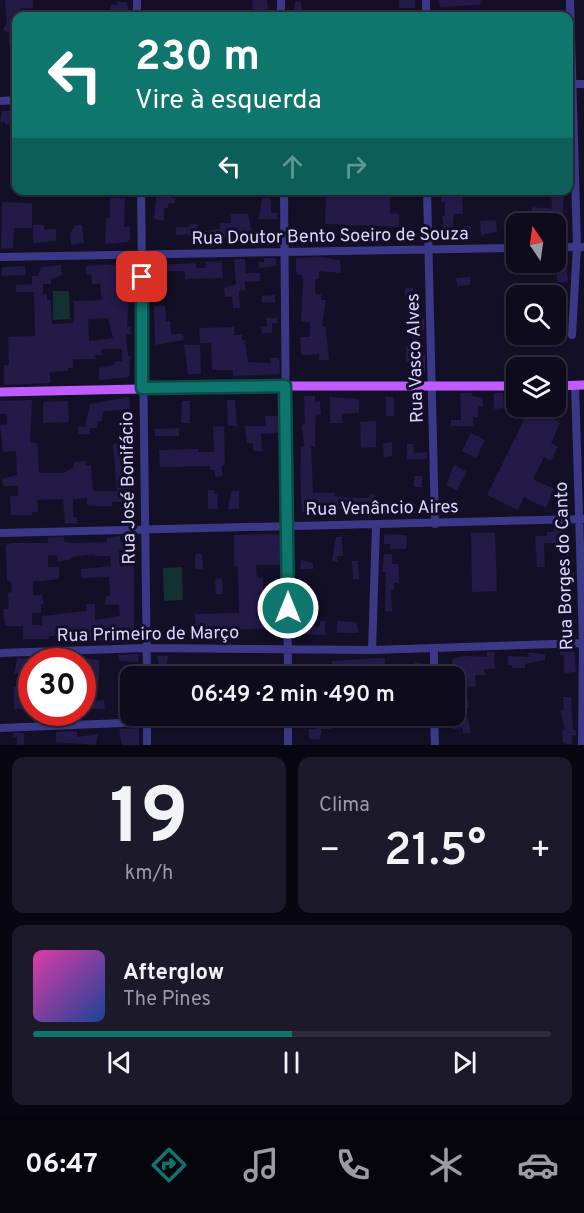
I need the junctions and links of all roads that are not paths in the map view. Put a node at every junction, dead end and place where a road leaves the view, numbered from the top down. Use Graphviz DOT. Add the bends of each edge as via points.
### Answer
graph roads {
  1 [pos="573,133"];
  2 [pos="141,195"];
  3 [pos="284,195"];
  4 [pos="427,195"];
  5 [pos="580,247"];
  6 [pos="506,248"];
  7 [pos="428,251"];
  8 [pos="285,252"];
  9 [pos="142,255"];
  10 [pos="0,256"];
  11 [pos="572,335"];
  12 [pos="580,385"];
  13 [pos="285,386"];
  14 [pos="432,386"];
  15 [pos="506,386"];
  16 [pos="142,388"];
  17 [pos="0,392"];
  18 [pos="581,520"];
  19 [pos="435,524"];
  20 [pos="288,526"];
  21 [pos="376,526"];
  22 [pos="145,529"];
  23 [pos="0,533"];
  24 [pos="584,643"];
  25 [pos="146,648"];
  26 [pos="434,649"];
  27 [pos="288,650"];
  28 [pos="372,651"];
  29 [pos="0,653"];
  30 [pos="147,666"];
  31 [pos="288,666"];
  32 [pos="434,666"];
  33 [pos="120,721"];
  34 [pos="147,726"];
  35 [pos="288,726"];
  36 [pos="434,726"];
  37 [pos="0,728"];
  38 [pos="583,742"];
  39 [pos="147,745"];
  40 [pos="288,745"];
  41 [pos="435,745"];
  1 -- 5 [label="street"];
  2 -- 9 [label="street, Rua José Bonifácio"];
  3 -- 8 [label="street"];
  4 -- 7 [label="street, Rua Vasco Alves"];
  5 -- 11 [label="street"];
  6 -- 7 [label="street, Rua Doutor Bento Soeiro de Souza"];
  7 -- 8 [label="street, Rua Doutor Bento Soeiro de Souza"];
  7 -- 14 [label="street, Rua Vasco Alves"];
  8 -- 9 [label="street, Rua Doutor Bento Soeiro de Souza"];
  8 -- 13 [label="street"];
  9 -- 10 [label="street, Rua Doutor Bento Soeiro de Souza"];
  9 -- 16 [label="street, Rua José Bonifácio"];
  12 -- 18 [label="street, Rua Borges do Canto"];
  13 -- 14 [label="main road"];
  13 -- 16 [label="main road"];
  13 -- 20 [label="street"];
  14 -- 15 [label="main road"];
  14 -- 19 [label="street, Rua Vasco Alves"];
  16 -- 17 [label="main road"];
  16 -- 22 [label="street, Rua José Bonifácio"];
  18 -- 19 [label="street, Rua Venâncio Aires"];
  18 -- 24 [label="street, Rua Borges do Canto"];
  19 -- 21 [label="street, Rua Venâncio Aires"];
  20 -- 21 [label="street, Rua Venâncio Aires"];
  20 -- 22 [label="street, Rua Venâncio Aires"];
  20 -- 27 [label="street"];
  21 -- 28 [label="street"];
  22 -- 23 [label="street, Rua Venâncio Aires"];
  22 -- 25 [label="street, Rua José Bonifácio"];
  24 -- 26 [label="street, Rua Primeiro de Março"];
  24 -- 38 [label="street, Rua Borges do Canto"];
  25 -- 27 [label="street, Rua Primeiro de Março"];
  25 -- 29 [label="street, Rua Primeiro de Março"];
  25 -- 30 [label="street, Rua José Bonifácio"];
  26 -- 28 [label="street, Rua Primeiro de Março"];
  26 -- 32 [label="street"];
  27 -- 28 [label="street, Rua Primeiro de Março"];
  27 -- 31 [label="street"];
  33 -- 37 [label="street"];
  34 -- 39 [label="street"];
  35 -- 40 [label="street"];
  36 -- 41 [label="street"];
}
